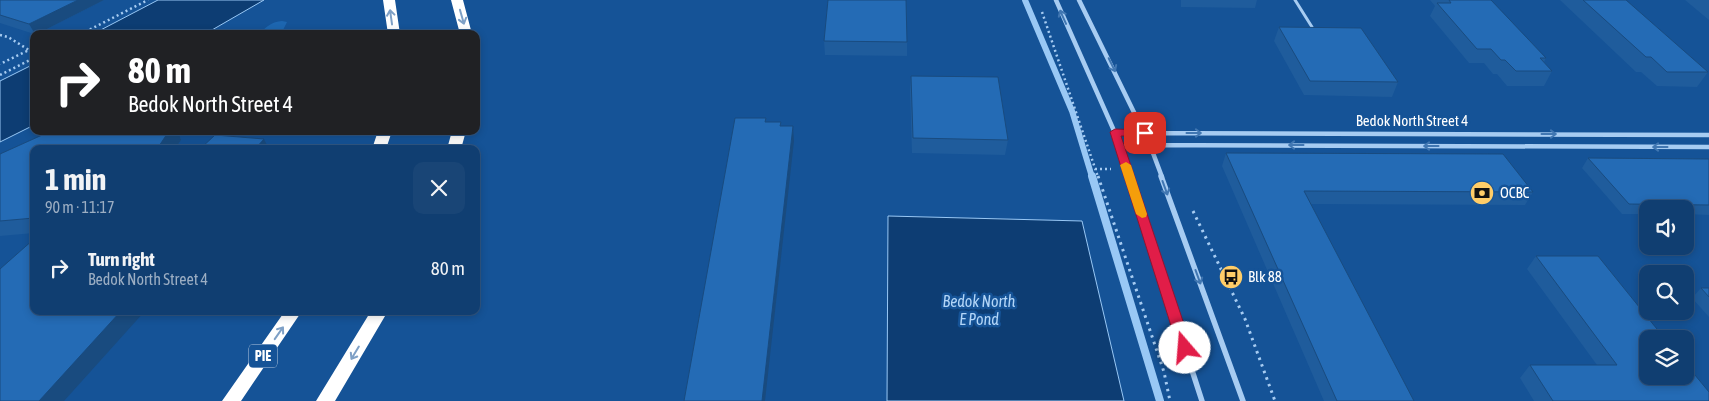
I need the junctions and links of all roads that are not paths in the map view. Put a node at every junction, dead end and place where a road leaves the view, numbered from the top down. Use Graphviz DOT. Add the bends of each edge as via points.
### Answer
graph roads {
  1 [pos="389,0"];
  2 [pos="457,0"];
  3 [pos="1056,0"];
  4 [pos="1079,0"];
  5 [pos="1295,0"];
  6 [pos="1312,27"];
  7 [pos="393,30"];
  8 [pos="465,30"];
  9 [pos="1115,132"];
  10 [pos="1145,133"];
  11 [pos="1709,135"];
  12 [pos="1150,144"];
  13 [pos="1119,145"];
  14 [pos="1709,147"];
  15 [pos="291,315"];
  16 [pos="378,315"];
  17 [pos="230,401"];
  18 [pos="325,401"];
  19 [pos="1202,401"];
  20 [pos="1243,401"];
  7 -- 1 [label="highway, one-way"];
  2 -- 8 [label="highway, one-way"];
  9 -- 3 [label="street, one-way"];
  4 -- 10 [label="street, one-way"];
  5 -- 6 [label="lane"];
  9 -- 10 [label="street, Bedok North Street 4"];
  9 -- 13 [label="street"];
  10 -- 11 [label="street, Bedok North Street 4, one-way"];
  10 -- 12 [label="street"];
  12 -- 13 [label="street, Bedok North Street 4"];
  14 -- 12 [label="street, Bedok North Street 4, one-way"];
  12 -- 20 [label="street, one-way"];
  13 -- 19 [label="street"];
  17 -- 15 [label="highway, PIE, one-way"];
  16 -- 18 [label="highway, one-way"];
}
